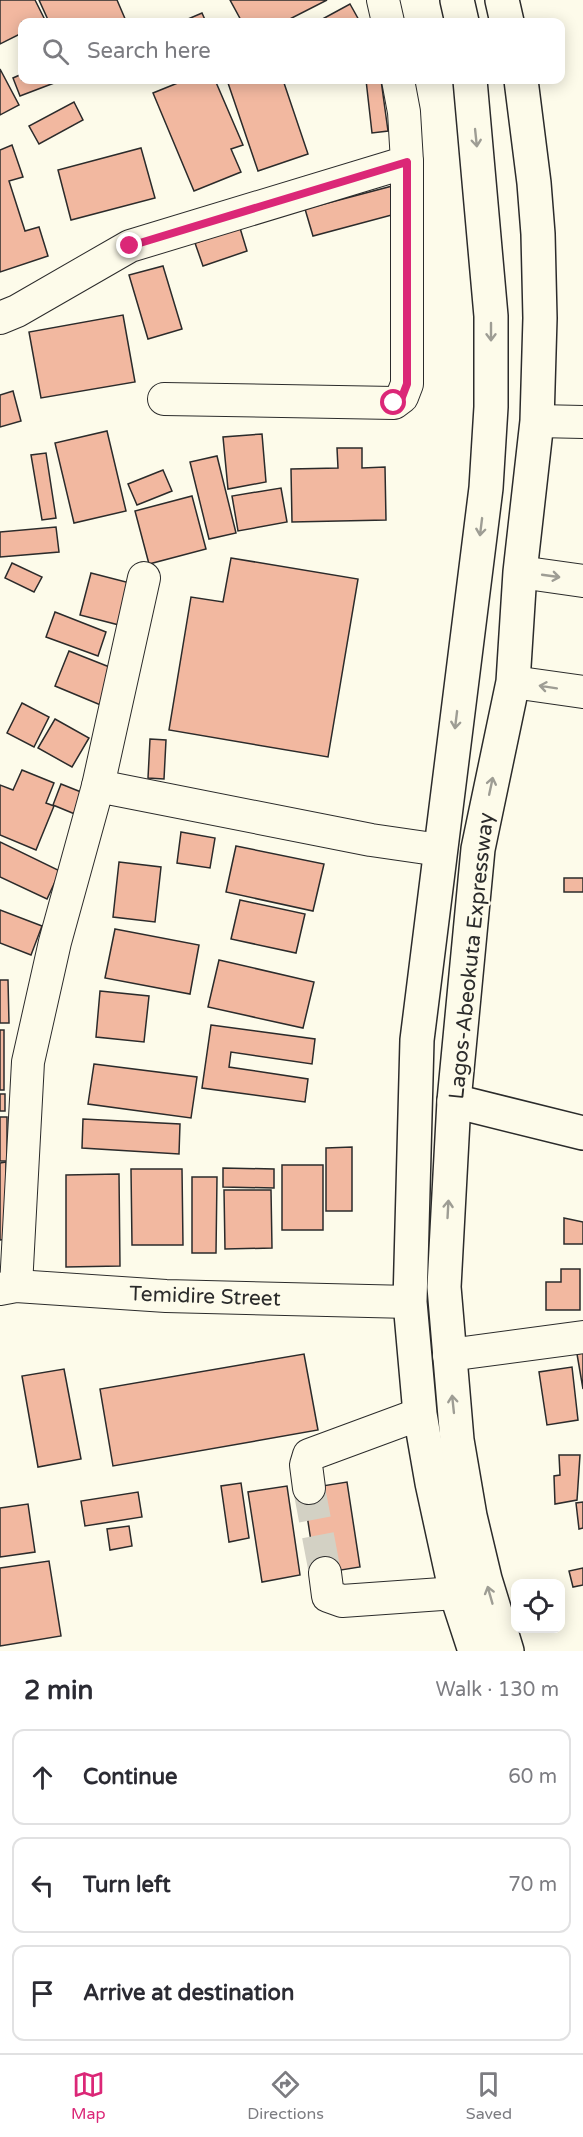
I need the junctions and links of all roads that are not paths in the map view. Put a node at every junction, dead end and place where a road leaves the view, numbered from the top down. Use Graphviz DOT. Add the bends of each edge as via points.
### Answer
graph roads {
  1 [pos="383,0"];
  2 [pos="457,0"];
  3 [pos="502,0"];
  4 [pos="387,18"];
  5 [pos="461,18"];
  6 [pos="506,18"];
  7 [pos="399,84"];
  8 [pos="470,84"];
  9 [pos="522,84"];
  10 [pos="407,162"];
  11 [pos="0,318"];
  12 [pos="164,399"];
  13 [pos="537,421"];
  14 [pos="583,422"];
  15 [pos="520,572"];
  16 [pos="144,578"];
  17 [pos="583,581"];
  18 [pos="513,682"];
  19 [pos="583,692"];
  20 [pos="98,786"];
  21 [pos="440,850"];
  22 [pos="454,1101"];
  23 [pos="583,1133"];
  24 [pos="8,1288"];
  25 [pos="410,1302"];
  26 [pos="583,1337"];
  27 [pos="448,1355"];
  28 [pos="420,1414"];
  29 [pos="309,1488"];
  30 [pos="325,1573"];
  31 [pos="456,1593"];
  32 [pos="475,1651"];
  33 [pos="507,1651"];
  1 -- 4 [label="street"];
  2 -- 5 [label="main road"];
  3 -- 6 [label="main road"];
  7 -- 10 [label="street"];
  8 -- 21 [label="main road, Lagos-Abeokuta Expressway, one-way" via="491,316 491,407 486,488"];
  9 -- 13 [label="main road, Lagos-Abeokuta Expressway" via="538,234"];
  10 -- 11 [label="street" via="130,246"];
  10 -- 12 [label="street" via="407,384 402,397 394,403"];
  13 -- 14 [label="street"];
  13 -- 15 [label="main road, Lagos-Abeokuta Expressway"];
  15 -- 17 [label="street, one-way"];
  15 -- 18 [label="main road, Lagos-Abeokuta Expressway"];
  16 -- 20 [label="street"];
  19 -- 18 [label="street, one-way"];
  22 -- 18 [label="main road, Lagos-Abeokuta Expressway, one-way" via="478,849"];
  20 -- 21 [label="street" via="370,840"];
  20 -- 24 [label="street" via="55,942 28,1062"];
  21 -- 25 [label="main road, Lagos-Abeokuta Expressway" via="417,1040"];
  22 -- 23 [label="main road"];
  27 -- 22 [label="main road, Lagos-Abeokuta Expressway, one-way" via="444,1287"];
  24 -- 25 [label="street, Temidire Street"];
  25 -- 28 [label="main road, Lagos-Abeokuta Expressway"];
  26 -- 27 [label="street"];
  33 -- 27 [label="main road, Lagos-Abeokuta Expressway, one-way" via="470,1516"];
  28 -- 29 [label="street" via="309,1455"];
  28 -- 31 [label="main road, Lagos-Abeokuta Expressway"];
  30 -- 31 [label="street" via="328,1596 342,1600"];
  31 -- 32 [label="main road, Lagos-Abeokuta Expressway"];
}
